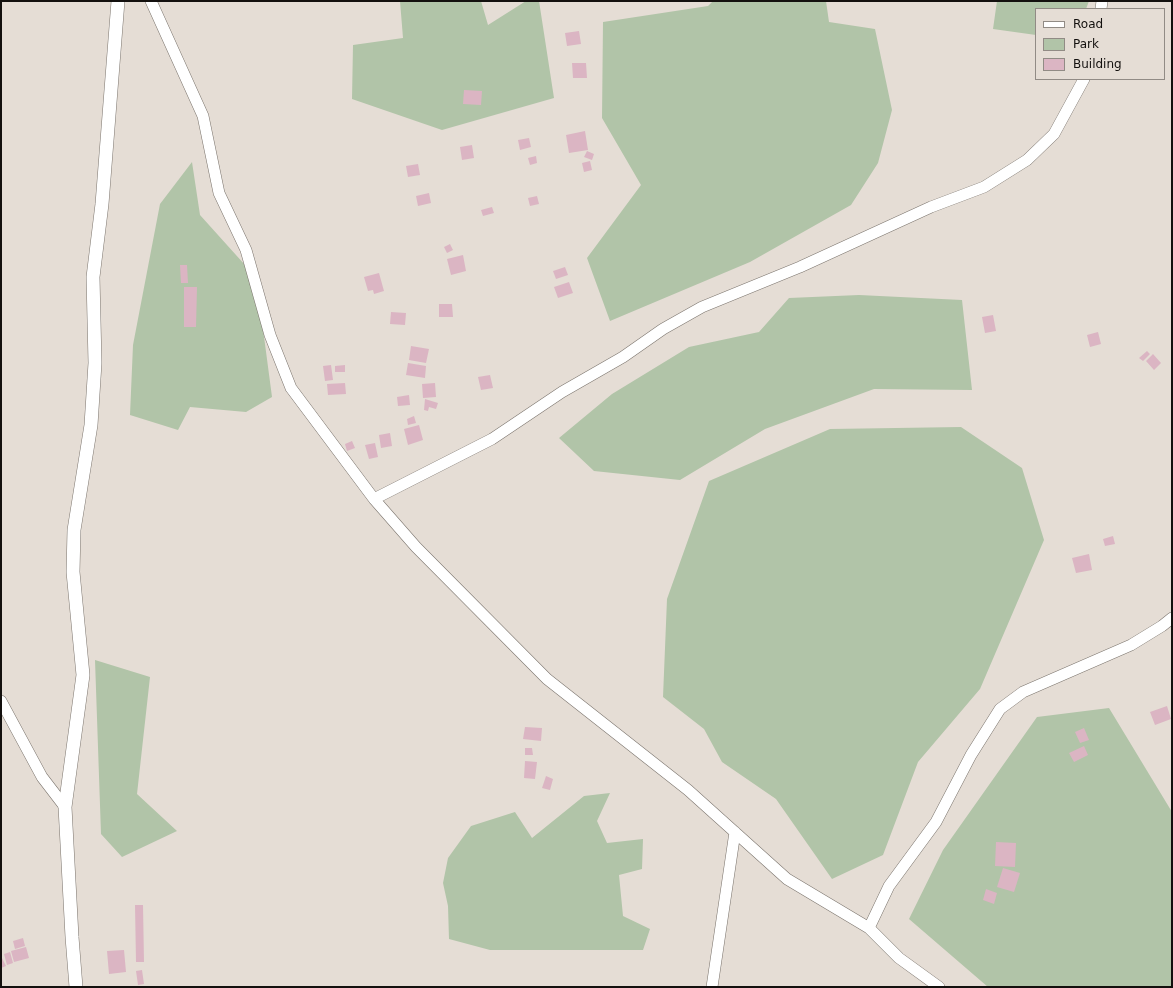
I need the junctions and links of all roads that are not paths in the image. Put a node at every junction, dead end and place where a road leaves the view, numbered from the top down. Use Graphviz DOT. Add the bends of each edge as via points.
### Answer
graph roads {
  1 [pos="118,1"];
  2 [pos="150,1"];
  3 [pos="1083,80"];
  4 [pos="374,499"];
  5 [pos="1172,618"];
  6 [pos="1,701"];
  7 [pos="65,807"];
  8 [pos="734,832"];
  9 [pos="869,928"];
  10 [pos="76,987"];
  11 [pos="712,987"];
  12 [pos="939,987"];
  1 -- 7 [label="street" via="102,204 93,277 95,363 91,425 74,530 73,572 83,675"];
  2 -- 4 [label="street" via="203,116 219,193 246,250 270,335 291,388"];
  3 -- 4 [label="street" via="1054,134 1027,160 984,187 931,207 800,268 702,307 663,329 624,357 562,392 492,439"];
  4 -- 8 [label="street" via="416,547 547,679 688,790"];
  5 -- 9 [label="street" via="1131,645 1023,692 1000,709 971,755 936,822 889,886"];
  6 -- 7 [label="street" via="42,777"];
  7 -- 10 [label="street"];
  8 -- 9 [label="street" via="787,879"];
  8 -- 11 [label="street"];
  9 -- 12 [label="street" via="899,958"];
}
